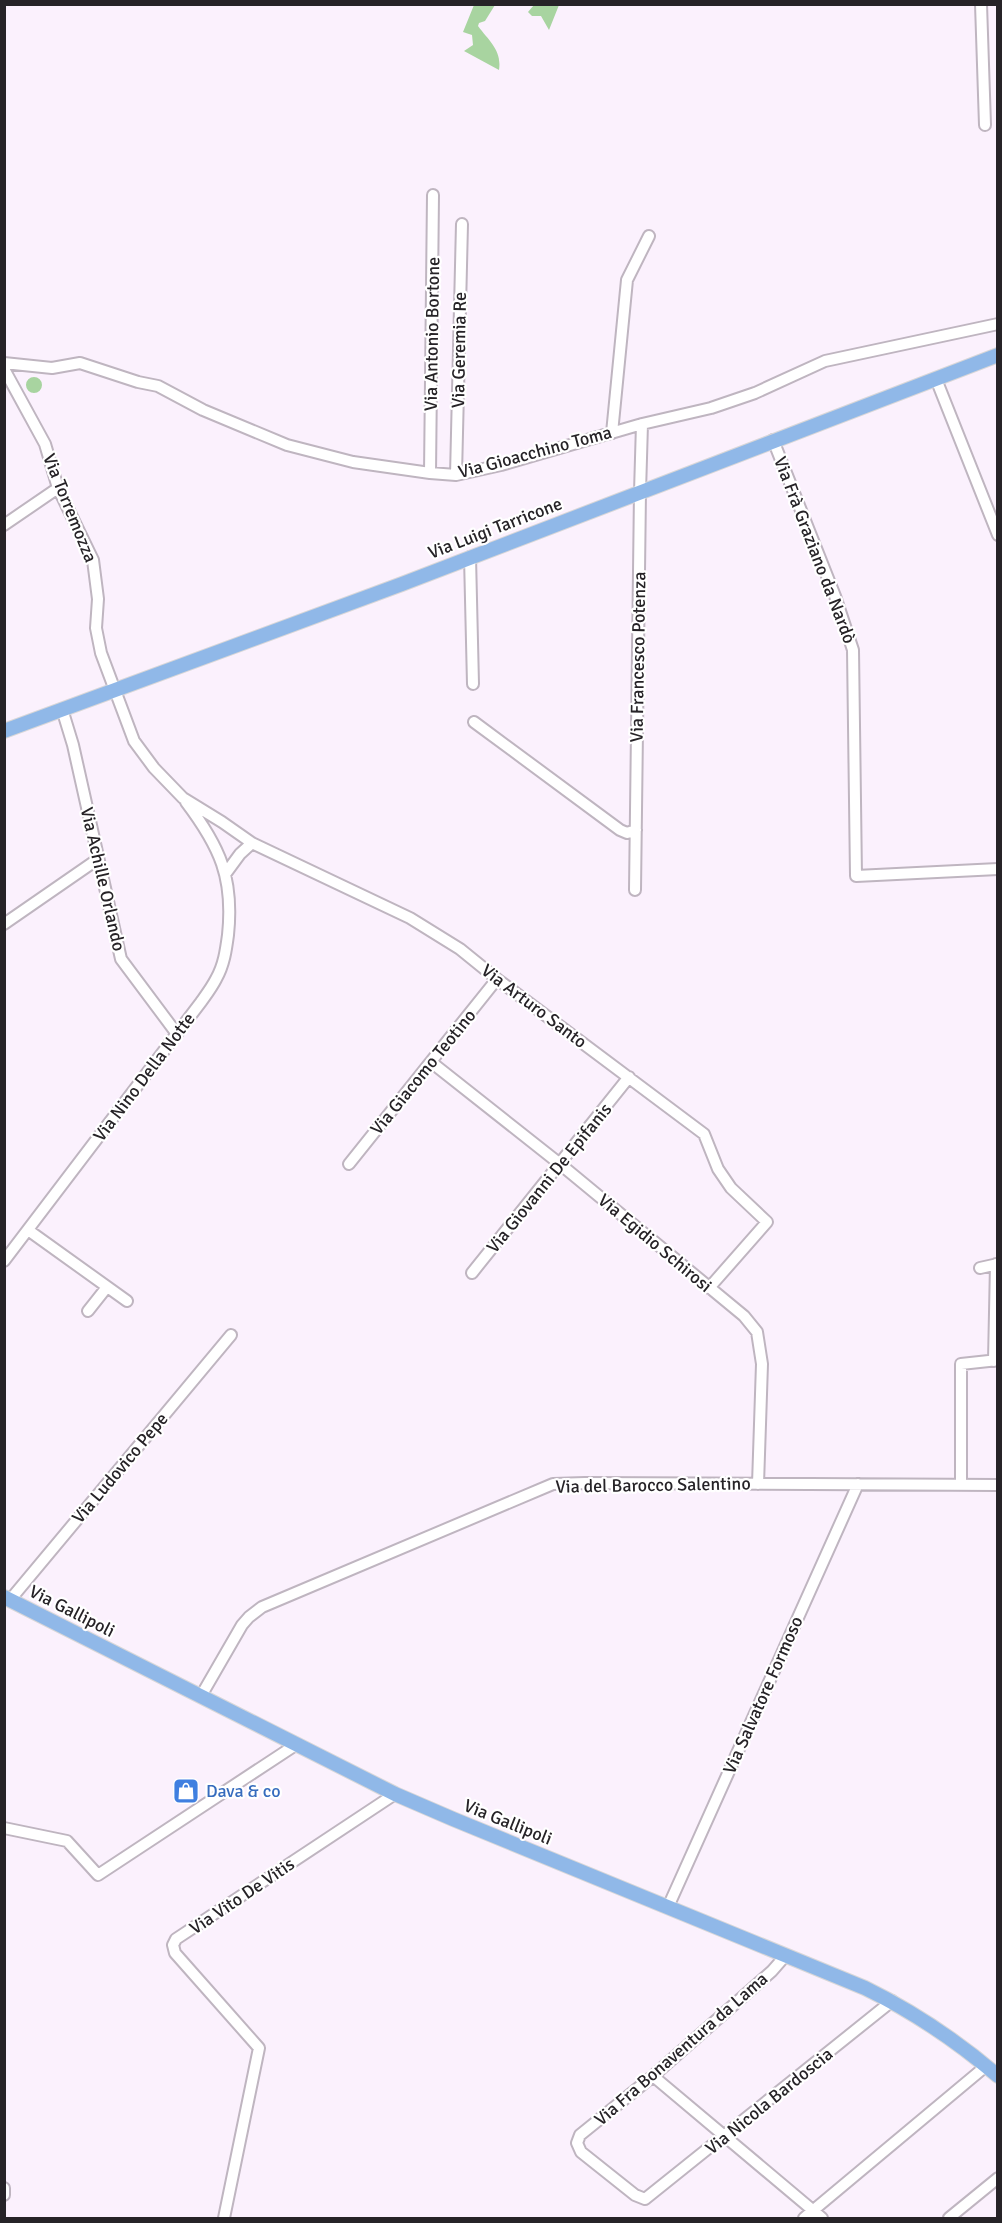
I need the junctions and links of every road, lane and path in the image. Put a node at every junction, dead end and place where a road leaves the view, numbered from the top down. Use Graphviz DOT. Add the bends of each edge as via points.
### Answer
graph roads {
  1 [pos="981,4"];
  2 [pos="985,125"];
  3 [pos="433,195"];
  4 [pos="462,224"];
  5 [pos="649,236"];
  6 [pos="998,324"];
  7 [pos="998,355"];
  8 [pos="4,363"];
  9 [pos="4,369"];
  10 [pos="936,379"];
  11 [pos="642,424"];
  12 [pos="612,433"];
  13 [pos="773,440"];
  14 [pos="430,473"];
  15 [pos="456,475"];
  16 [pos="58,488"];
  17 [pos="640,492"];
  18 [pos="4,525"];
  19 [pos="998,535"];
  20 [pos="470,557"];
  21 [pos="473,684"];
  22 [pos="113,690"];
  23 [pos="62,709"];
  24 [pos="474,722"];
  25 [pos="4,731"];
  26 [pos="183,798"];
  27 [pos="636,830"];
  28 [pos="252,843"];
  29 [pos="98,859"];
  30 [pos="998,868"];
  31 [pos="226,873"];
  32 [pos="635,890"];
  33 [pos="4,924"];
  34 [pos="497,979"];
  35 [pos="177,1034"];
  36 [pos="431,1062"];
  37 [pos="627,1080"];
  38 [pos="349,1164"];
  39 [pos="560,1164"];
  40 [pos="28,1230"];
  41 [pos="4,1261"];
  42 [pos="997,1264"];
  43 [pos="980,1268"];
  44 [pos="472,1273"];
  45 [pos="107,1287"];
  46 [pos="709,1288"];
  47 [pos="127,1301"];
  48 [pos="88,1311"];
  49 [pos="231,1335"];
  50 [pos="996,1360"];
  51 [pos="758,1484"];
  52 [pos="858,1484"];
  53 [pos="961,1484"];
  54 [pos="998,1485"];
  55 [pos="7,1599"];
  56 [pos="201,1696"];
  57 [pos="297,1744"];
  58 [pos="396,1794"];
  59 [pos="4,1828"];
  60 [pos="668,1907"];
  61 [pos="786,1955"];
  62 [pos="892,2001"];
  63 [pos="986,2066"];
  64 [pos="653,2076"];
  65 [pos="998,2076"];
  66 [pos="725,2137"];
  67 [pos="998,2178"];
  68 [pos="4,2188"];
  69 [pos="4,2195"];
  70 [pos="645,2199"];
  71 [pos="813,2211"];
  72 [pos="224,2218"];
  73 [pos="804,2218"];
  74 [pos="822,2218"];
  75 [pos="949,2218"];
  1 -- 2 [label="street"];
  3 -- 14 [label="street, Via Antonio Bortone"];
  4 -- 15 [label="street, Via Geremia Re"];
  5 -- 12 [label="street" via="627,280"];
  6 -- 11 [label="street, Via Gioacchino Toma" via="825,361 755,393"];
  7 -- 10 [label="main road, Via Luigi Tarricone"];
  8 -- 14 [label="street, Via Gioacchino Toma" via="52,368 80,363 158,386 203,410 287,445 353,462"];
  9 -- 16 [label="street, Via Torremozza" via="45,444"];
  10 -- 13 [label="main road, Via Luigi Tarricone"];
  10 -- 19 [label="street"];
  11 -- 12 [label="street, Via Gioacchino Toma"];
  11 -- 17 [label="street, Via Francesco Potenza"];
  12 -- 15 [label="street, Via Gioacchino Toma"];
  13 -- 17 [label="main road, Via Luigi Tarricone"];
  13 -- 30 [label="street, Via Frà Graziano da Nardò" via="853,650 856,876"];
  14 -- 15 [label="street, Via Gioacchino Toma"];
  16 -- 18 [label="street"];
  16 -- 22 [label="street, Via Torremozza" via="93,560 98,599 96,628"];
  17 -- 20 [label="main road, Via Luigi Tarricone"];
  17 -- 27 [label="street, Via Francesco Potenza"];
  20 -- 21 [label="street"];
  20 -- 22 [label="main road, Via Luigi Tarricone"];
  22 -- 23 [label="main road, Via Luigi Tarricone"];
  22 -- 26 [label="street, Via Arturo Santo" via="134,741"];
  23 -- 25 [label="main road, Via Luigi Tarricone"];
  23 -- 29 [label="street, Via Achille Orlando"];
  24 -- 27 [label="street" via="620,830"];
  26 -- 28 [label="street, Via Arturo Santo"];
  26 -- 31 [label="street, Via Arturo Santo" via="211,838"];
  27 -- 32 [label="street, Via Francesco Potenza"];
  28 -- 31 [label="street"];
  28 -- 34 [label="street, Via Arturo Santo" via="411,918 460,949"];
  29 -- 33 [label="street"];
  29 -- 35 [label="street, Via Achille Orlando" via="121,959"];
  31 -- 35 [label="street, Via Nino Della Notte" via="230,913 226,955 217,978"];
  34 -- 36 [label="street, Via Giacomo Teotino"];
  34 -- 37 [label="street, Via Arturo Santo"];
  35 -- 40 [label="street, Via Nino Della Notte"];
  36 -- 38 [label="street, Via Giacomo Teotino"];
  36 -- 39 [label="street, Via Egidio Schirosi"];
  37 -- 39 [label="street, Via Giovanni De Epifanis"];
  37 -- 46 [label="street, Via Arturo Santo" via="704,1134 718,1170 767,1222"];
  39 -- 44 [label="street, Via Giovanni De Epifanis"];
  39 -- 46 [label="street, Via Egidio Schirosi"];
  40 -- 41 [label="street, Via Nino Della Notte"];
  40 -- 45 [label="street"];
  42 -- 43 [label="street"];
  42 -- 50 [label="street"];
  45 -- 47 [label="street"];
  45 -- 48 [label="street"];
  46 -- 51 [label="street, Via Egidio Schirosi" via="744,1316 757,1332 762,1364"];
  49 -- 55 [label="street, Via Ludovico Pepe"];
  50 -- 53 [label="street" via="961,1364"];
  51 -- 52 [label="street, Via del Barocco Salentino"];
  51 -- 56 [label="street, Via del Barocco Salentino" via="553,1484 262,1607 242,1625"];
  52 -- 53 [label="street, Via del Barocco Salentino"];
  52 -- 60 [label="street, Via Salvatore Formoso"];
  53 -- 54 [label="street, Via del Barocco Salentino"];
  55 -- 56 [label="main road, Via Gallipoli"];
  56 -- 57 [label="main road, Via Gallipoli"];
  57 -- 58 [label="main road, Via Gallipoli"];
  57 -- 59 [label="street" via="98,1875 68,1841"];
  58 -- 60 [label="main road, Via Gallipoli"];
  58 -- 72 [label="street, Via Vito De Vitis" via="176,1939 173,1945 175,1953 259,2048"];
  60 -- 61 [label="main road, Via Gallipoli"];
  61 -- 62 [label="main road, Via Gallipoli"];
  61 -- 64 [label="street, Via Fra Bonaventura da Lama"];
  62 -- 63 [label="main road, Via Gallipoli"];
  62 -- 66 [label="street, Via Nicola Bardoscia"];
  63 -- 65 [label="main road, Via Gallipoli"];
  63 -- 71 [label="street"];
  64 -- 66 [label="street"];
  64 -- 70 [label="street, Via Fra Bonaventura da Lama" via="580,2135 576,2143 581,2152"];
  66 -- 70 [label="street, Via Nicola Bardoscia"];
  66 -- 71 [label="street"];
  67 -- 75 [label="street"];
  68 -- 69 [label="street"];
  71 -- 73 [label="street"];
  71 -- 74 [label="street"];
}
